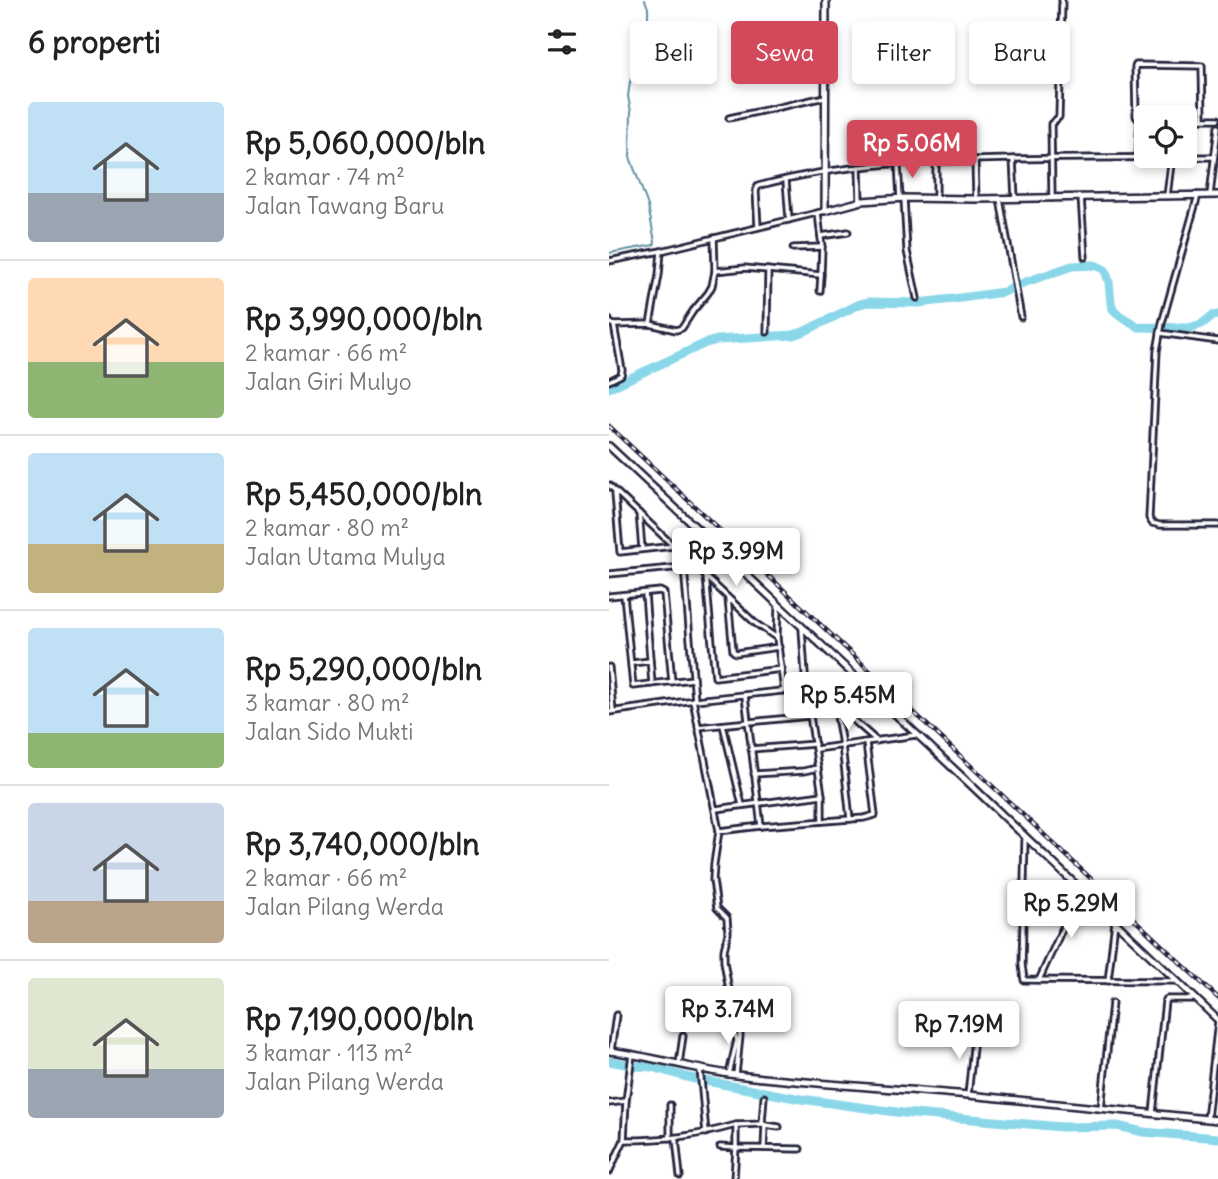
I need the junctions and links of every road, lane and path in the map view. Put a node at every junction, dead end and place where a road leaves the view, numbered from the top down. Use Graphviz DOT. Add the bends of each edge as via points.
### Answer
graph roads {
  1 [pos="826,0"];
  2 [pos="1062,0"];
  3 [pos="825,97"];
  4 [pos="1136,105"];
  5 [pos="729,118"];
  6 [pos="1197,119"];
  7 [pos="1203,119"];
  8 [pos="1218,119"];
  9 [pos="1218,127"];
  10 [pos="929,133"];
  11 [pos="1217,135"];
  12 [pos="1134,157"];
  13 [pos="1197,157"];
  14 [pos="1214,157"];
  15 [pos="1051,158"];
  16 [pos="1013,159"];
  17 [pos="975,160"];
  18 [pos="930,161"];
  19 [pos="936,161"];
  20 [pos="898,163"];
  21 [pos="859,167"];
  22 [pos="1170,168"];
  23 [pos="824,171"];
  24 [pos="786,180"];
  25 [pos="1167,195"];
  26 [pos="1198,195"];
  27 [pos="1210,195"];
  28 [pos="1218,195"];
  29 [pos="1081,197"];
  30 [pos="902,198"];
  31 [pos="936,198"];
  32 [pos="1015,198"];
  33 [pos="1052,198"];
  34 [pos="977,199"];
  35 [pos="1000,199"];
  36 [pos="860,202"];
  37 [pos="821,212"];
  38 [pos="789,220"];
  39 [pos="758,227"];
  40 [pos="848,232"];
  41 [pos="821,236"];
  42 [pos="714,238"];
  43 [pos="822,247"];
  44 [pos="793,248"];
  45 [pos="661,251"];
  46 [pos="1085,257"];
  47 [pos="609,261"];
  48 [pos="768,270"];
  49 [pos="715,271"];
  50 [pos="821,275"];
  51 [pos="820,291"];
  52 [pos="917,298"];
  53 [pos="1021,317"];
  54 [pos="610,322"];
  55 [pos="650,324"];
  56 [pos="767,332"];
  57 [pos="1160,333"];
  58 [pos="1218,341"];
  59 [pos="609,381"];
  60 [pos="609,446"];
  61 [pos="609,485"];
  62 [pos="615,491"];
  63 [pos="639,513"];
  64 [pos="1218,525"];
  65 [pos="703,534"];
  66 [pos="674,546"];
  67 [pos="642,549"];
  68 [pos="683,555"];
  69 [pos="684,567"];
  70 [pos="609,574"];
  71 [pos="706,576"];
  72 [pos="645,593"];
  73 [pos="624,595"];
  74 [pos="609,596"];
  75 [pos="728,597"];
  76 [pos="778,604"];
  77 [pos="802,628"];
  78 [pos="778,638"];
  79 [pos="779,647"];
  80 [pos="650,661"];
  81 [pos="631,663"];
  82 [pos="609,667"];
  83 [pos="782,669"];
  84 [pos="693,679"];
  85 [pos="672,682"];
  86 [pos="862,682"];
  87 [pos="652,684"];
  88 [pos="830,686"];
  89 [pos="806,689"];
  90 [pos="784,691"];
  91 [pos="745,696"];
  92 [pos="694,700"];
  93 [pos="835,704"];
  94 [pos="611,712"];
  95 [pos="810,716"];
  96 [pos="747,722"];
  97 [pos="723,725"];
  98 [pos="698,727"];
  99 [pos="918,735"];
  100 [pos="877,741"];
  101 [pos="866,743"];
  102 [pos="842,745"];
  103 [pos="815,746"];
  104 [pos="751,749"];
  105 [pos="818,768"];
  106 [pos="754,774"];
  107 [pos="823,795"];
  108 [pos="757,802"];
  109 [pos="742,805"];
  110 [pos="716,809"];
  111 [pos="850,819"];
  112 [pos="823,821"];
  113 [pos="761,827"];
  114 [pos="719,831"];
  115 [pos="1025,836"];
  116 [pos="1080,890"];
  117 [pos="1115,922"];
  118 [pos="1039,980"];
  119 [pos="1108,981"];
  120 [pos="1178,981"];
  121 [pos="1196,999"];
  122 [pos="1112,1003"];
  123 [pos="615,1015"];
  124 [pos="727,1016"];
  125 [pos="1218,1021"];
  126 [pos="975,1029"];
  127 [pos="683,1035"];
  128 [pos="610,1051"];
  129 [pos="631,1057"];
  130 [pos="679,1064"];
  131 [pos="700,1071"];
  132 [pos="733,1074"];
  133 [pos="1210,1087"];
  134 [pos="1218,1088"];
  135 [pos="968,1095"];
  136 [pos="764,1097"];
  137 [pos="626,1101"];
  138 [pos="609,1103"];
  139 [pos="670,1105"];
  140 [pos="1101,1109"];
  141 [pos="1153,1114"];
  142 [pos="1207,1119"];
  143 [pos="1218,1120"];
  144 [pos="736,1125"];
  145 [pos="764,1125"];
  146 [pos="779,1127"];
  147 [pos="706,1134"];
  148 [pos="670,1138"];
  149 [pos="676,1138"];
  150 [pos="624,1140"];
  151 [pos="720,1147"];
  152 [pos="736,1148"];
  153 [pos="764,1148"];
  154 [pos="800,1149"];
  155 [pos="609,1172"];
  156 [pos="680,1176"];
  157 [pos="734,1179"];
  1 -- 3 [label="street"];
  2 -- 15 [label="street" via="1059,117 1051,124"];
  3 -- 5 [label="street"];
  3 -- 23 [label="street"];
  4 -- 7 [label="street" via="1135,66 1201,65"];
  6 -- 7 [label="street"];
  7 -- 8 [label="street"];
  9 -- 11 [label="street"];
  10 -- 18 [label="street"];
  11 -- 14 [label="street"];
  12 -- 15 [label="street"];
  13 -- 14 [label="street"];
  14 -- 27 [label="street"];
  15 -- 16 [label="street"];
  15 -- 33 [label="street"];
  16 -- 17 [label="street"];
  16 -- 32 [label="street"];
  17 -- 19 [label="street"];
  17 -- 34 [label="street"];
  18 -- 19 [label="street"];
  18 -- 20 [label="street"];
  19 -- 31 [label="street"];
  20 -- 21 [label="street"];
  20 -- 30 [label="street"];
  21 -- 23 [label="street"];
  21 -- 36 [label="street"];
  22 -- 25 [label="street"];
  23 -- 24 [label="street"];
  23 -- 37 [label="street"];
  24 -- 38 [label="street"];
  24 -- 39 [label="street" via="759,186 756,191"];
  25 -- 26 [label="street"];
  25 -- 29 [label="street"];
  26 -- 27 [label="street"];
  26 -- 57 [label="street"];
  27 -- 28 [label="street"];
  29 -- 33 [label="street"];
  29 -- 46 [label="street"];
  30 -- 31 [label="street"];
  30 -- 36 [label="street"];
  30 -- 52 [label="street"];
  31 -- 34 [label="street"];
  32 -- 33 [label="street"];
  32 -- 35 [label="street"];
  34 -- 35 [label="street"];
  35 -- 53 [label="street"];
  36 -- 37 [label="street"];
  37 -- 38 [label="street"];
  37 -- 41 [label="street"];
  38 -- 39 [label="street"];
  39 -- 42 [label="street"];
  40 -- 41 [label="street"];
  41 -- 43 [label="street"];
  42 -- 45 [label="street"];
  42 -- 49 [label="street"];
  43 -- 44 [label="street"];
  43 -- 50 [label="street"];
  45 -- 47 [label="street"];
  45 -- 55 [label="street"];
  48 -- 49 [label="street"];
  48 -- 50 [label="street"];
  48 -- 56 [label="street"];
  49 -- 55 [label="street" via="710,291 682,328"];
  50 -- 51 [label="street"];
  54 -- 55 [label="street"];
  54 -- 59 [label="street" via="622,366 621,375"];
  57 -- 58 [label="street"];
  57 -- 64 [label="street" via="1149,519 1160,525"];
  60 -- 65 [label="street"];
  61 -- 62 [label="street"];
  62 -- 63 [label="street"];
  62 -- 67 [label="street" via="620,552"];
  63 -- 66 [label="street"];
  63 -- 67 [label="street"];
  65 -- 68 [label="street"];
  65 -- 76 [label="street"];
  66 -- 67 [label="street"];
  66 -- 68 [label="street"];
  68 -- 69 [label="street"];
  68 -- 71 [label="street"];
  69 -- 70 [label="street"];
  69 -- 84 [label="street"];
  71 -- 75 [label="street"];
  71 -- 83 [label="street" via="715,677"];
  72 -- 73 [label="street"];
  72 -- 80 [label="street"];
  72 -- 85 [label="street" via="664,593"];
  73 -- 74 [label="street"];
  73 -- 81 [label="street"];
  75 -- 78 [label="street"];
  75 -- 79 [label="street" via="733,651"];
  76 -- 77 [label="street"];
  76 -- 78 [label="street"];
  77 -- 86 [label="street"];
  77 -- 89 [label="street"];
  78 -- 79 [label="street"];
  79 -- 83 [label="street"];
  80 -- 81 [label="street"];
  80 -- 87 [label="street"];
  81 -- 87 [label="street" via="633,686"];
  82 -- 94 [label="street"];
  83 -- 90 [label="street"];
  84 -- 85 [label="street"];
  84 -- 92 [label="street"];
  85 -- 87 [label="street"];
  86 -- 88 [label="street"];
  86 -- 99 [label="street"];
  88 -- 89 [label="street"];
  88 -- 93 [label="street"];
  89 -- 90 [label="street"];
  89 -- 95 [label="street"];
  90 -- 91 [label="street"];
  91 -- 92 [label="street"];
  91 -- 96 [label="street"];
  92 -- 94 [label="street"];
  92 -- 98 [label="street"];
  93 -- 100 [label="street"];
  93 -- 102 [label="street"];
  95 -- 96 [label="street"];
  95 -- 103 [label="street"];
  96 -- 97 [label="street"];
  96 -- 104 [label="street"];
  97 -- 98 [label="street"];
  97 -- 109 [label="street"];
  98 -- 110 [label="street"];
  99 -- 100 [label="street"];
  99 -- 115 [label="street"];
  100 -- 101 [label="street"];
  101 -- 102 [label="street"];
  101 -- 111 [label="street" via="875,815"];
  102 -- 103 [label="street"];
  102 -- 111 [label="street"];
  103 -- 104 [label="street"];
  103 -- 105 [label="street"];
  104 -- 106 [label="street"];
  105 -- 106 [label="street"];
  105 -- 107 [label="street"];
  106 -- 108 [label="street"];
  107 -- 108 [label="street"];
  107 -- 112 [label="street"];
  108 -- 109 [label="street"];
  108 -- 113 [label="street"];
  109 -- 110 [label="street"];
  110 -- 114 [label="street"];
  111 -- 112 [label="street"];
  112 -- 113 [label="street"];
  113 -- 114 [label="street"];
  114 -- 132 [label="street" via="713,880 717,908 727,918 724,961 740,1036"];
  115 -- 116 [label="street"];
  115 -- 118 [label="street" via="1023,979"];
  116 -- 117 [label="street"];
  116 -- 118 [label="street"];
  117 -- 119 [label="street"];
  117 -- 120 [label="street"];
  118 -- 119 [label="street"];
  119 -- 120 [label="street"];
  120 -- 121 [label="street"];
  121 -- 125 [label="street"];
  121 -- 141 [label="street" via="1165,1001"];
  122 -- 140 [label="street"];
  123 -- 128 [label="street"];
  124 -- 132 [label="street" via="737,1040"];
  125 -- 133 [label="street"];
  126 -- 135 [label="street"];
  127 -- 130 [label="street"];
  128 -- 129 [label="street"];
  129 -- 130 [label="street"];
  129 -- 137 [label="street"];
  130 -- 131 [label="street"];
  131 -- 132 [label="street"];
  131 -- 147 [label="street"];
  132 -- 135 [label="street"];
  133 -- 134 [label="street"];
  133 -- 142 [label="street"];
  135 -- 140 [label="street"];
  136 -- 145 [label="street"];
  137 -- 138 [label="street"];
  137 -- 150 [label="street"];
  139 -- 148 [label="street"];
  140 -- 141 [label="street"];
  141 -- 142 [label="street"];
  142 -- 143 [label="street"];
  144 -- 145 [label="street"];
  144 -- 147 [label="street"];
  144 -- 152 [label="street"];
  145 -- 146 [label="street"];
  145 -- 153 [label="street"];
  147 -- 149 [label="street"];
  148 -- 149 [label="street"];
  148 -- 150 [label="street"];
  149 -- 156 [label="street"];
  150 -- 155 [label="street"];
  151 -- 152 [label="street"];
  152 -- 153 [label="street"];
  152 -- 157 [label="street"];
  153 -- 154 [label="street"];
}
